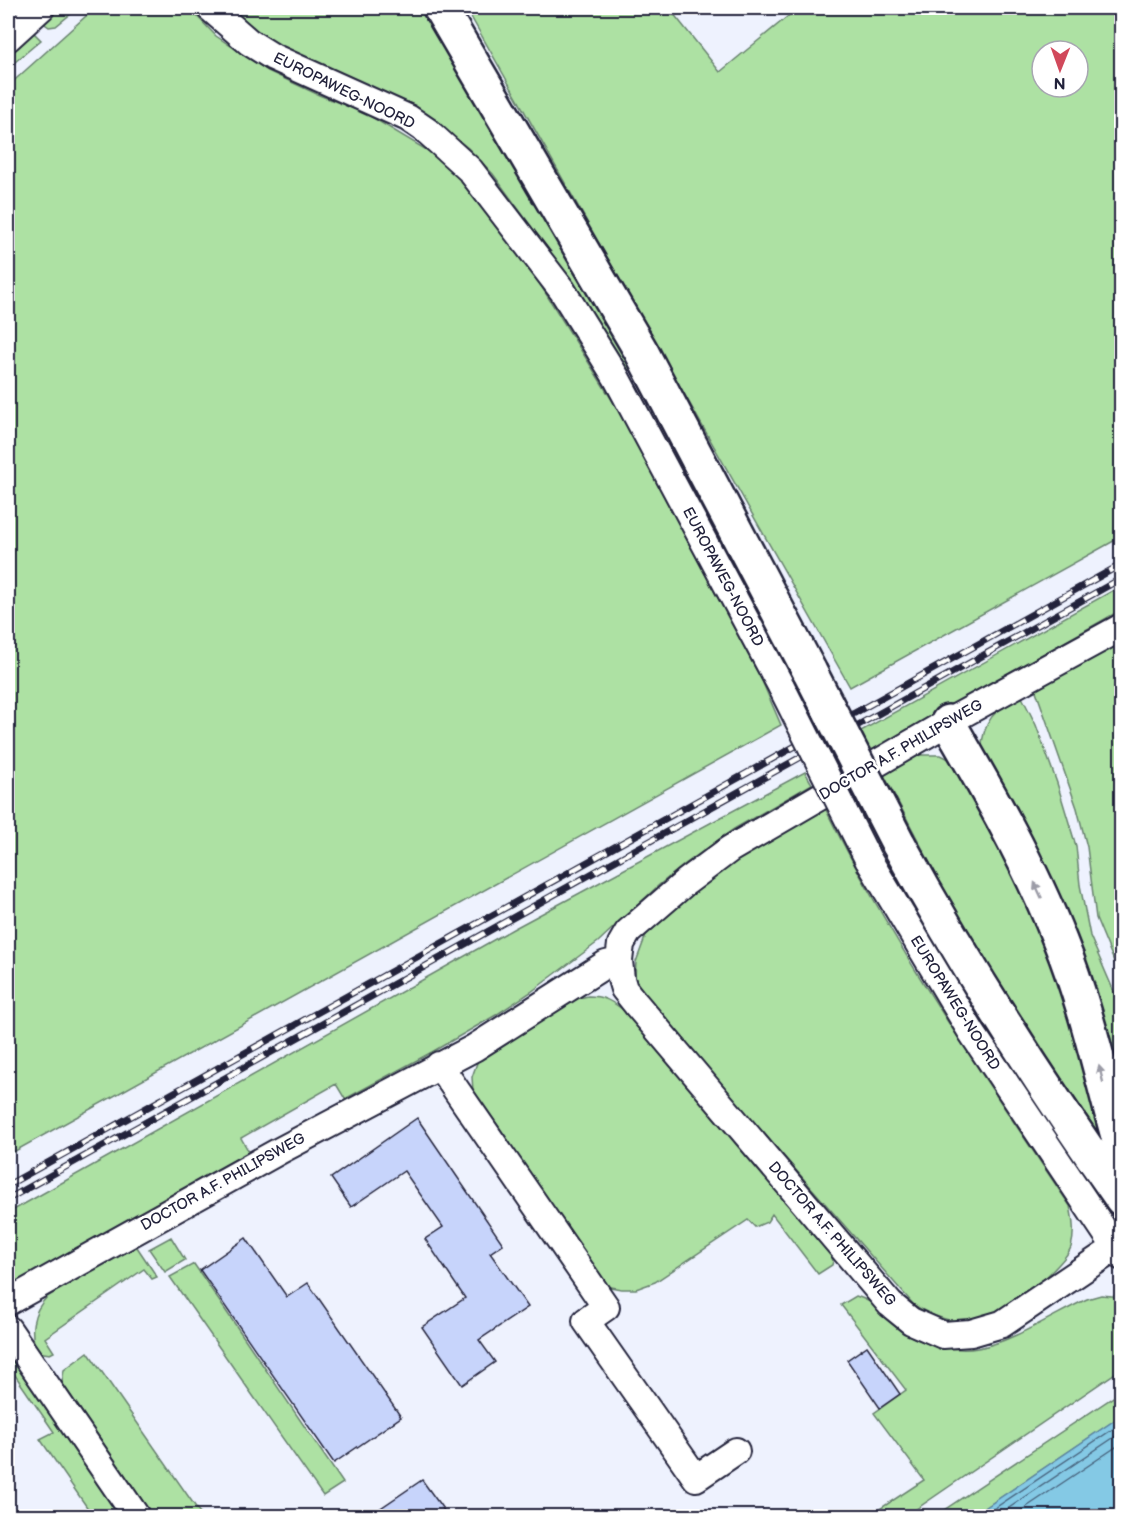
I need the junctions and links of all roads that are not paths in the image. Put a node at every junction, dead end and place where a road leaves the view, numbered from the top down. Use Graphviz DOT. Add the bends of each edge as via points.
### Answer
graph roads {
  1 [pos="210,8"];
  2 [pos="440,8"];
  3 [pos="27,11"];
  4 [pos="8,38"];
  5 [pos="1122,627"];
  6 [pos="948,722"];
  7 [pos="619,961"];
  8 [pos="439,1065"];
  9 [pos="1122,1151"];
  10 [pos="1122,1199"];
  11 [pos="1118,1252"];
  12 [pos="8,1302"];
  13 [pos="8,1329"];
  14 [pos="736,1451"];
  15 [pos="136,1516"];
  1 -- 11 [label="street, EUROPAWEG-NOORD, bridge" via="273,57 408,118 427,131 470,170 562,290 616,376 868,859 972,1033"];
  2 -- 10 [label="main road, EUROPAWEG-NOORD, bridge" via="641,351 938,916 1060,1112"];
  3 -- 4 [label="street"];
  5 -- 6 [label="street, DOCTOR A.F. PHILIPSWEG"];
  6 -- 7 [label="street, DOCTOR A.F. PHILIPSWEG" via="730,849 628,932 621,944"];
  9 -- 6 [label="main road, one-way" via="1089,1026 1061,942 1002,817"];
  7 -- 8 [label="street, DOCTOR A.F. PHILIPSWEG" via="606,964 474,1048"];
  7 -- 11 [label="street, DOCTOR A.F. PHILIPSWEG" via="624,989 636,1004 890,1304 911,1322 943,1335 971,1333 1002,1324"];
  8 -- 12 [label="street, DOCTOR A.F. PHILIPSWEG" via="280,1149"];
  8 -- 14 [label="street" via="606,1307 586,1320 696,1478"];
  13 -- 15 [label="street"];
}
